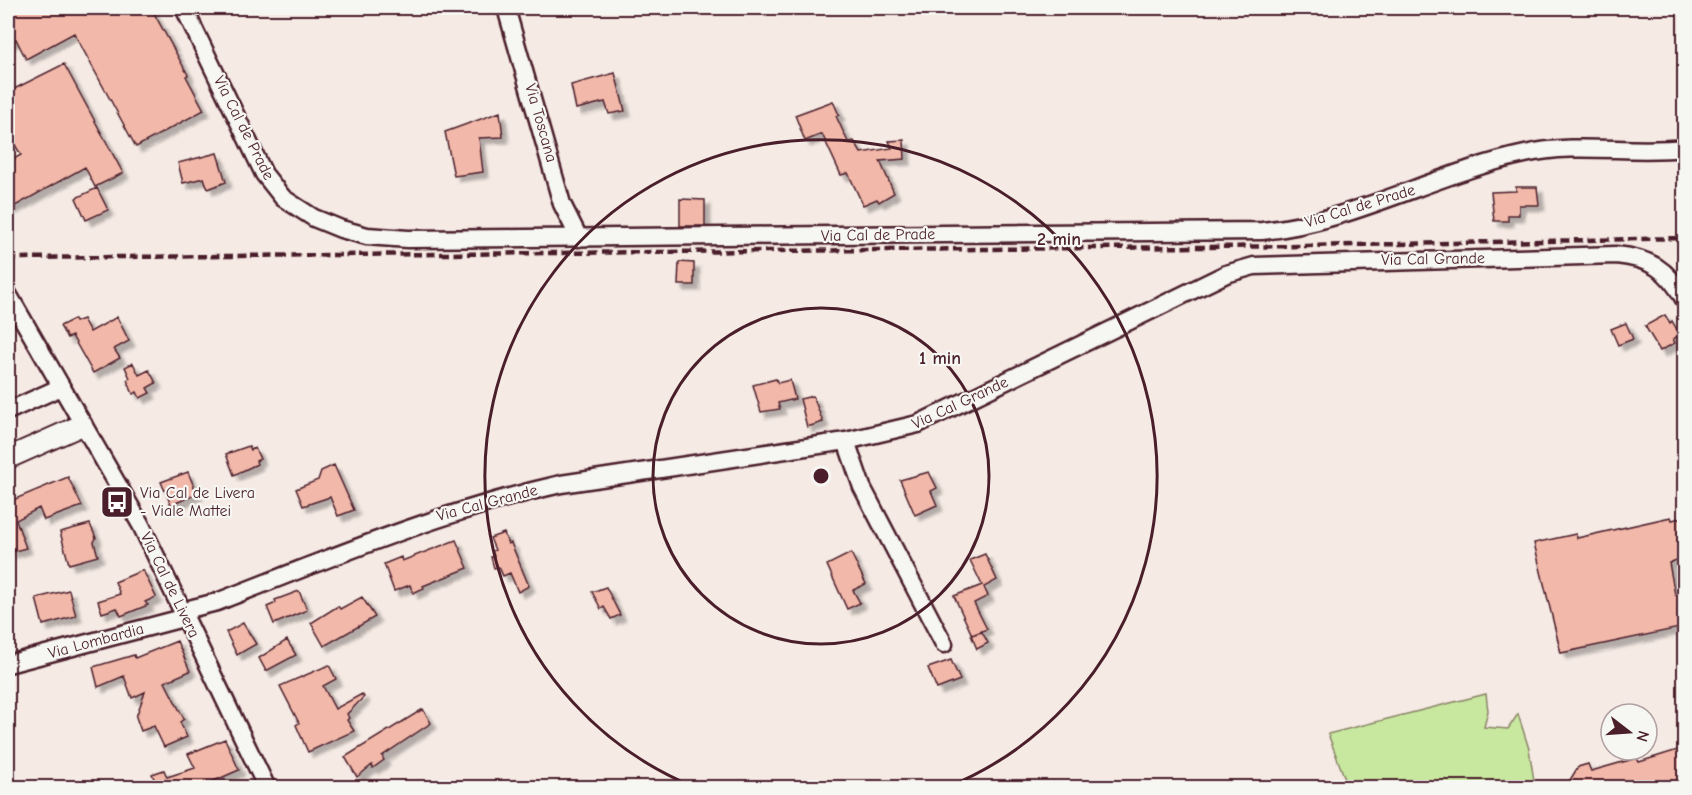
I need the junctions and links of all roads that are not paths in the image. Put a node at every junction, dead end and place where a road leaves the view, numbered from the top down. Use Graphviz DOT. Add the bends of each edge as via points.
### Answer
graph roads {
  1 [pos="184,8"];
  2 [pos="506,8"];
  3 [pos="1684,148"];
  4 [pos="579,238"];
  5 [pos="8,294"];
  6 [pos="1684,299"];
  7 [pos="61,387"];
  8 [pos="8,411"];
  9 [pos="82,425"];
  10 [pos="846,441"];
  11 [pos="8,458"];
  12 [pos="184,615"];
  13 [pos="944,644"];
  14 [pos="8,664"];
  15 [pos="267,788"];
  1 -- 4 [label="street, Via Cal de Prade" via="264,174 283,198 314,218 368,236"];
  2 -- 4 [label="street, Via Toscana" via="562,204"];
  3 -- 4 [label="street, Via Cal de Prade" via="1655,151 1564,147 1523,154 1326,218 1268,230"];
  5 -- 7 [label="street, Via Cal de Livera"];
  6 -- 10 [label="street, Via Cal Grande" via="1671,278 1657,266 1641,258 1616,255 1254,266 1226,274 918,424"];
  7 -- 8 [label="street"];
  7 -- 9 [label="street, Via Cal de Livera"];
  9 -- 11 [label="main road"];
  9 -- 12 [label="street, Via Cal de Livera" via="141,525"];
  10 -- 12 [label="street, Via Cal Grande" via="514,494 429,519 193,608"];
  10 -- 13 [label="street" via="862,487"];
  12 -- 14 [label="street, Via Lombardia"];
  12 -- 15 [label="street, Via Cal de Livera"];
}
